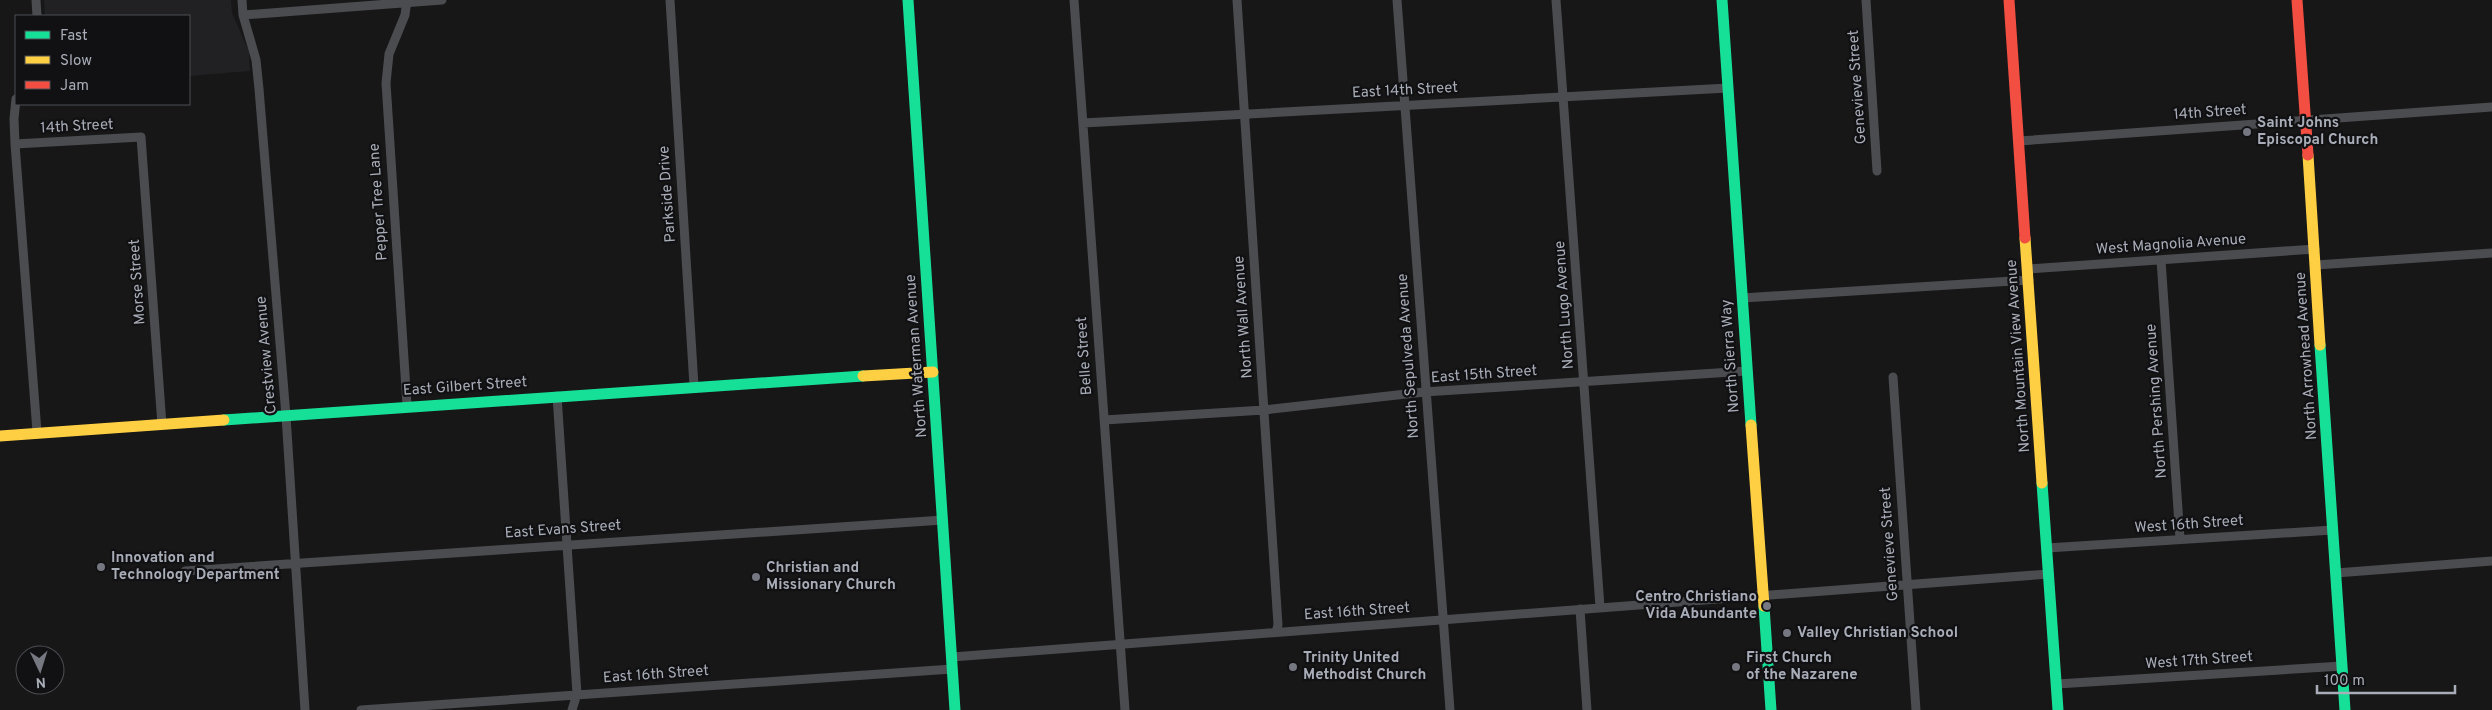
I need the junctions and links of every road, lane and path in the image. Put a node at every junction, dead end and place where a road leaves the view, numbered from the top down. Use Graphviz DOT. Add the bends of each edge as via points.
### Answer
graph roads {
  1 [pos="36,0"];
  2 [pos="242,0"];
  3 [pos="442,0"];
  4 [pos="670,0"];
  5 [pos="908,0"];
  6 [pos="1074,0"];
  7 [pos="1237,0"];
  8 [pos="1397,0"];
  9 [pos="1556,0"];
  10 [pos="1722,0"];
  11 [pos="1866,0"];
  12 [pos="2010,0"];
  13 [pos="2297,0"];
  14 [pos="407,1"];
  15 [pos="37,15"];
  16 [pos="243,15"];
  17 [pos="1728,88"];
  18 [pos="1564,98"];
  19 [pos="15,105"];
  20 [pos="1404,105"];
  21 [pos="2492,107"];
  22 [pos="1244,113"];
  23 [pos="2306,120"];
  24 [pos="1083,123"];
  25 [pos="141,137"];
  26 [pos="2019,140"];
  27 [pos="15,144"];
  28 [pos="1877,172"];
  29 [pos="2315,249"];
  30 [pos="2492,253"];
  31 [pos="2161,260"];
  32 [pos="2316,265"];
  33 [pos="2028,274"];
  34 [pos="1742,298"];
  35 [pos="1747,371"];
  36 [pos="933,372"];
  37 [pos="1893,377"];
  38 [pos="1584,382"];
  39 [pos="694,386"];
  40 [pos="1424,392"];
  41 [pos="557,396"];
  42 [pos="407,405"];
  43 [pos="1264,410"];
  44 [pos="286,416"];
  45 [pos="1104,420"];
  46 [pos="162,425"];
  47 [pos="37,432"];
  48 [pos="0,436"];
  49 [pos="943,520"];
  50 [pos="2333,530"];
  51 [pos="2180,540"];
  52 [pos="567,544"];
  53 [pos="2047,548"];
  54 [pos="2492,562"];
  55 [pos="294,563"];
  56 [pos="185,571"];
  57 [pos="2336,573"];
  58 [pos="2049,574"];
  59 [pos="1907,584"];
  60 [pos="1764,595"];
  61 [pos="1600,607"];
  62 [pos="1580,609"];
  63 [pos="1444,619"];
  64 [pos="1276,632"];
  65 [pos="1120,644"];
  66 [pos="952,657"];
  67 [pos="2342,666"];
  68 [pos="952,669"];
  69 [pos="2056,684"];
  70 [pos="577,694"];
  71 [pos="305,710"];
  72 [pos="361,710"];
  73 [pos="572,710"];
  74 [pos="955,710"];
  75 [pos="1125,710"];
  76 [pos="1450,710"];
  77 [pos="1587,710"];
  78 [pos="1771,710"];
  79 [pos="1916,710"];
  80 [pos="2058,710"];
  81 [pos="2345,710"];
  1 -- 15 [label="street"];
  2 -- 16 [label="street, Crestview Avenue"];
  3 -- 14 [label="street"];
  4 -- 39 [label="street, Parkside Drive"];
  5 -- 36 [label="street, North Waterman Avenue"];
  6 -- 24 [label="street, Belle Street"];
  7 -- 22 [label="street, North Wall Avenue"];
  8 -- 20 [label="street, North Sepulveda Avenue"];
  9 -- 18 [label="street, North Lugo Avenue"];
  10 -- 17 [label="street, North Sierra Way"];
  11 -- 28 [label="street, Genevieve Street"];
  12 -- 26 [label="street, North Mountain View Avenue"];
  13 -- 23 [label="street, North Arrowhead Avenue"];
  14 -- 16 [label="street"];
  14 -- 42 [label="street, Pepper Tree Lane" via="405,15 389,54 386,83"];
  16 -- 44 [label="street, Crestview Avenue" via="256,60"];
  17 -- 18 [label="street, East 14th Street"];
  17 -- 34 [label="street, North Sierra Way"];
  18 -- 20 [label="street, East 14th Street"];
  18 -- 38 [label="street, North Lugo Avenue"];
  19 -- 27 [label="street"];
  20 -- 22 [label="street, East 14th Street"];
  20 -- 40 [label="street, North Sepulveda Avenue"];
  21 -- 23 [label="street, 14th Street"];
  22 -- 24 [label="street, East 14th Street"];
  22 -- 43 [label="street, North Wall Avenue"];
  23 -- 26 [label="street, 14th Street"];
  23 -- 29 [label="street, North Arrowhead Avenue"];
  24 -- 45 [label="street, Belle Street"];
  25 -- 27 [label="street, 14th Street"];
  25 -- 46 [label="street, Morse Street"];
  26 -- 33 [label="street, North Mountain View Avenue"];
  27 -- 47 [label="street"];
  29 -- 31 [label="street, West Magnolia Avenue"];
  29 -- 32 [label="street, North Arrowhead Avenue"];
  30 -- 32 [label="street"];
  31 -- 33 [label="street, West Magnolia Avenue"];
  31 -- 51 [label="street, North Pershing Avenue"];
  32 -- 50 [label="street, North Arrowhead Avenue"];
  33 -- 34 [label="street, West Magnolia Avenue"];
  33 -- 53 [label="street, North Mountain View Avenue"];
  34 -- 35 [label="street, North Sierra Way"];
  35 -- 38 [label="street, East 15th Street"];
  35 -- 60 [label="street, North Sierra Way"];
  36 -- 39 [label="street, East Gilbert Street"];
  36 -- 49 [label="street, North Waterman Avenue"];
  37 -- 59 [label="street, Genevieve Street"];
  38 -- 40 [label="street, East 15th Street"];
  38 -- 61 [label="street, North Lugo Avenue"];
  39 -- 41 [label="street, East Gilbert Street"];
  40 -- 43 [label="street, East 15th Street"];
  40 -- 63 [label="street, North Sepulveda Avenue"];
  41 -- 42 [label="street, East Gilbert Street"];
  41 -- 52 [label="street"];
  42 -- 44 [label="street, East Gilbert Street"];
  43 -- 45 [label="street, East 15th Street"];
  43 -- 64 [label="street, North Wall Avenue"];
  44 -- 46 [label="street, East Gilbert Street"];
  44 -- 55 [label="street, Crestview Avenue"];
  45 -- 65 [label="street, Belle Street"];
  46 -- 47 [label="street, East Gilbert Street"];
  47 -- 48 [label="street, East Gilbert Street"];
  49 -- 52 [label="street, East Evans Street"];
  49 -- 66 [label="street, North Waterman Avenue"];
  50 -- 51 [label="street, West 16th Street"];
  50 -- 57 [label="street, North Arrowhead Avenue"];
  51 -- 53 [label="street, West 16th Street"];
  52 -- 55 [label="street, East Evans Street"];
  52 -- 70 [label="street"];
  53 -- 58 [label="street, North Mountain View Avenue"];
  54 -- 57 [label="street"];
  55 -- 56 [label="street, East Evans Street"];
  55 -- 71 [label="street, Crestview Avenue"];
  57 -- 67 [label="street, North Arrowhead Avenue"];
  58 -- 59 [label="street"];
  58 -- 69 [label="street, North Mountain View Avenue"];
  59 -- 60 [label="street"];
  59 -- 79 [label="street, Genevieve Street"];
  60 -- 61 [label="street, East 16th Street"];
  60 -- 78 [label="street, North Sierra Way"];
  61 -- 62 [label="street, East 16th Street"];
  62 -- 63 [label="street, East 16th Street"];
  62 -- 77 [label="street"];
  63 -- 64 [label="street, East 16th Street"];
  63 -- 76 [label="street, North Sepulveda Avenue"];
  64 -- 65 [label="street, East 16th Street"];
  65 -- 66 [label="street, East 16th Street"];
  65 -- 75 [label="street, Belle Street"];
  66 -- 68 [label="street, North Waterman Avenue"];
  67 -- 69 [label="street, West 17th Street"];
  67 -- 81 [label="street, North Arrowhead Avenue"];
  68 -- 70 [label="street, East 16th Street"];
  68 -- 74 [label="street, North Waterman Avenue"];
  69 -- 80 [label="street, North Mountain View Avenue"];
  70 -- 72 [label="street, East 16th Street"];
  70 -- 73 [label="street"];
}
